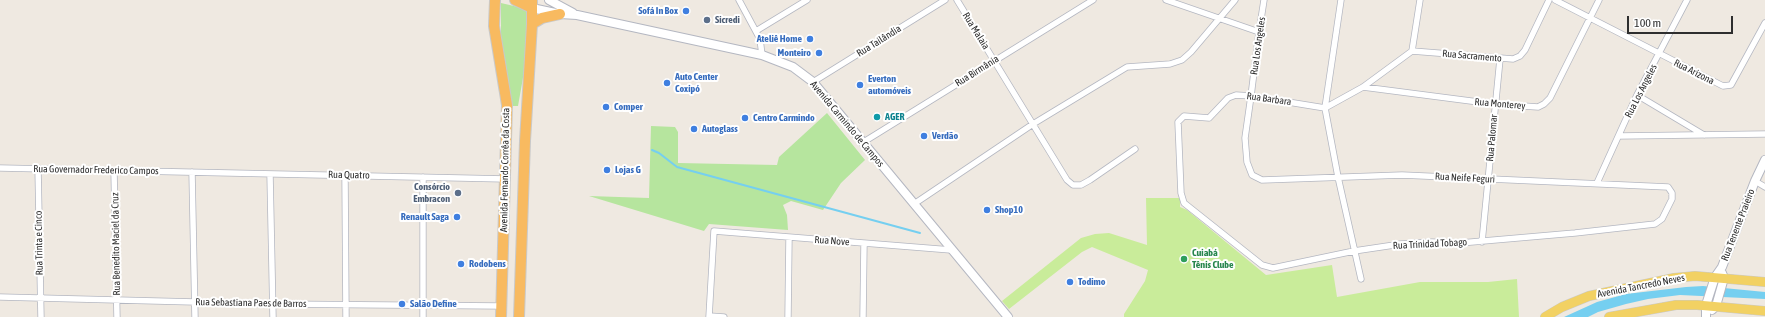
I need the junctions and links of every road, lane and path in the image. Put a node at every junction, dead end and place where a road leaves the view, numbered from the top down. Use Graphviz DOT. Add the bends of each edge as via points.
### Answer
graph roads {
  1 [pos="496,0"];
  2 [pos="515,0"];
  3 [pos="549,0"];
  4 [pos="739,0"];
  5 [pos="807,0"];
  6 [pos="945,0"];
  7 [pos="956,0"];
  8 [pos="1093,0"];
  9 [pos="1166,0"];
  10 [pos="1235,0"];
  11 [pos="1264,0"];
  12 [pos="1341,0"];
  13 [pos="1420,0"];
  14 [pos="1550,0"];
  15 [pos="1555,0"];
  16 [pos="1599,0"];
  17 [pos="1687,0"];
  18 [pos="532,4"];
  19 [pos="560,14"];
  20 [pos="577,15"];
  21 [pos="1219,18"];
  22 [pos="1590,18"];
  23 [pos="1765,23"];
  24 [pos="532,24"];
  25 [pos="756,31"];
  26 [pos="1259,32"];
  27 [pos="1412,51"];
  28 [pos="1659,54"];
  29 [pos="762,55"];
  30 [pos="1500,59"];
  31 [pos="994,60"];
  32 [pos="813,82"];
  33 [pos="1363,87"];
  34 [pos="1637,95"];
  35 [pos="1251,96"];
  36 [pos="1494,104"];
  37 [pos="1325,108"];
  38 [pos="1033,124"];
  39 [pos="1765,134"];
  40 [pos="1704,135"];
  41 [pos="1619,136"];
  42 [pos="862,143"];
  43 [pos="1135,150"];
  44 [pos="1765,160"];
  45 [pos="0,168"];
  46 [pos="38,168"];
  47 [pos="114,171"];
  48 [pos="192,172"];
  49 [pos="270,174"];
  50 [pos="345,175"];
  51 [pos="423,177"];
  52 [pos="1338,177"];
  53 [pos="506,179"];
  54 [pos="1262,180"];
  55 [pos="1488,180"];
  56 [pos="1755,181"];
  57 [pos="1596,183"];
  58 [pos="1668,187"];
  59 [pos="1765,187"];
  60 [pos="1184,203"];
  61 [pos="914,204"];
  62 [pos="789,238"];
  63 [pos="1482,242"];
  64 [pos="864,244"];
  65 [pos="951,250"];
  66 [pos="1354,252"];
  67 [pos="1719,278"];
  68 [pos="1361,279"];
  69 [pos="1765,282"];
  70 [pos="0,297"];
  71 [pos="41,298"];
  72 [pos="117,299"];
  73 [pos="195,301"];
  74 [pos="273,304"];
  75 [pos="346,305"];
  76 [pos="422,305"];
  77 [pos="501,306"];
  78 [pos="1710,307"];
  79 [pos="1765,311"];
  80 [pos="709,316"];
  81 [pos="1612,316"];
  82 [pos="41,317"];
  83 [pos="118,317"];
  84 [pos="195,317"];
  85 [pos="273,317"];
  86 [pos="346,317"];
  87 [pos="422,317"];
  88 [pos="501,317"];
  89 [pos="519,317"];
  90 [pos="724,317"];
  91 [pos="788,317"];
  92 [pos="863,317"];
  93 [pos="1008,317"];
  94 [pos="1545,317"];
  1 -- 53 [label="highway, Avenida Fernando Corrêa da Costa" via="494,26 507,105"];
  2 -- 18 [label="highway"];
  3 -- 20 [label="main road"];
  4 -- 25 [label="street"];
  5 -- 25 [label="street"];
  6 -- 32 [label="street, Rua Tailândia"];
  7 -- 31 [label="street, Rua Malaia"];
  8 -- 31 [label="street, Rua Birmânia"];
  9 -- 21 [label="street"];
  10 -- 21 [label="street"];
  11 -- 26 [label="street, Rua Los Angeles"];
  12 -- 37 [label="street"];
  13 -- 27 [label="street"];
  14 -- 30 [label="street, Rua Sacramento" via="1520,56"];
  15 -- 22 [label="street, Rua Arizona"];
  16 -- 22 [label="street, Rua Monterey"];
  17 -- 28 [label="street, Rua Los Angeles"];
  18 -- 19 [label="main road, Avenida Carmindo de Campos"];
  18 -- 24 [label="highway, Avenida Fernando Corrêa da Costa"];
  19 -- 20 [label="main road, Avenida Carmindo de Campos"];
  19 -- 24 [label="highway" via="542,18"];
  20 -- 29 [label="main road, Avenida Carmindo de Campos"];
  21 -- 26 [label="street"];
  21 -- 38 [label="street" via="1182,60 1170,64 1127,67"];
  22 -- 28 [label="street, Rua Arizona"];
  22 -- 36 [label="street, Rua Monterey" via="1550,98 1544,104 1538,107"];
  23 -- 28 [label="street, Rua Arizona" via="1731,84 1723,86"];
  24 -- 89 [label="highway, Avenida Fernando Corrêa da Costa"];
  25 -- 29 [label="street"];
  26 -- 35 [label="street, Rua Los Angeles"];
  27 -- 30 [label="street, Rua Sacramento"];
  27 -- 33 [label="street"];
  28 -- 34 [label="street, Rua Los Angeles"];
  29 -- 32 [label="main road, Avenida Carmindo de Campos" via="793,67"];
  30 -- 36 [label="street, Rua Palomar"];
  31 -- 38 [label="street, Rua Malaia"];
  31 -- 42 [label="street, Rua Birmânia"];
  32 -- 42 [label="main road, Avenida Carmindo de Campos"];
  33 -- 36 [label="street, Rua Monterey"];
  33 -- 37 [label="street"];
  34 -- 40 [label="street"];
  34 -- 41 [label="street, Rua Los Angeles"];
  35 -- 37 [label="street, Rua Barbara"];
  35 -- 54 [label="street, Rua Los Angeles" via="1245,138 1247,162 1252,175"];
  35 -- 60 [label="street, Rua Barbara" via="1236,95 1228,98 1209,118 1184,116 1178,122 1181,193"];
  36 -- 55 [label="street, Rua Palomar"];
  37 -- 52 [label="street"];
  38 -- 43 [label="street, Rua Malaia" via="1072,185 1081,185 1090,180"];
  38 -- 61 [label="street"];
  39 -- 40 [label="street"];
  40 -- 41 [label="street"];
  41 -- 57 [label="street, Rua Los Angeles"];
  42 -- 61 [label="main road, Avenida Carmindo de Campos"];
  44 -- 56 [label="main road, Rua Tenente Praieiro"];
  45 -- 46 [label="street, Rua Governador Frederico Campos"];
  46 -- 47 [label="street, Rua Governador Frederico Campos"];
  46 -- 71 [label="street, Rua Trinta e Cinco"];
  47 -- 48 [label="street, Rua Governador Frederico Campos"];
  47 -- 72 [label="street, Rua Benedito Maciel da Cruz"];
  48 -- 49 [label="street, Rua Quatro"];
  48 -- 73 [label="street"];
  49 -- 50 [label="street, Rua Quatro"];
  49 -- 74 [label="street"];
  50 -- 51 [label="street, Rua Quatro"];
  50 -- 75 [label="street"];
  51 -- 53 [label="street, Rua Quatro"];
  51 -- 76 [label="street"];
  52 -- 54 [label="street, Rua Neife Feguri"];
  52 -- 55 [label="street, Rua Neife Feguri" via="1402,175"];
  52 -- 66 [label="street"];
  53 -- 77 [label="highway, Avenida Fernando Corrêa da Costa"];
  55 -- 57 [label="street, Rua Neife Feguri"];
  55 -- 63 [label="street, Rua Palomar"];
  56 -- 59 [label="street"];
  56 -- 67 [label="main road, Rua Tenente Praieiro"];
  57 -- 58 [label="street, Rua Neife Feguri"];
  58 -- 63 [label="street, Rua Trinidad Tobago" via="1672,199 1662,219 1655,224"];
  60 -- 66 [label="street, Rua Trinidad Tobago" via="1262,265 1273,268"];
  61 -- 65 [label="main road, Avenida Carmindo de Campos"];
  62 -- 64 [label="street, Rua Nove"];
  62 -- 80 [label="street, Rua Nove" via="714,231"];
  62 -- 91 [label="street"];
  63 -- 66 [label="street, Rua Trinidad Tobago" via="1401,244"];
  64 -- 65 [label="street, Rua Nove"];
  64 -- 92 [label="street"];
  65 -- 93 [label="main road, Avenida Carmindo de Campos"];
  66 -- 68 [label="street"];
  67 -- 69 [label="main road, Avenida Tancredo Neves"];
  67 -- 78 [label="main road, Rua Tenente Praieiro"];
  67 -- 94 [label="main road, Avenida Tancredo Neves" via="1674,278 1620,289 1589,296"];
  70 -- 71 [label="street, Rua Sebastiana Paes de Barros"];
  71 -- 72 [label="street, Rua Sebastiana Paes de Barros"];
  71 -- 82 [label="street, Rua Trinta e Cinco"];
  72 -- 73 [label="street, Rua Sebastiana Paes de Barros"];
  72 -- 83 [label="street, Rua Benedito Maciel da Cruz"];
  73 -- 74 [label="street, Rua Sebastiana Paes de Barros"];
  73 -- 84 [label="street"];
  74 -- 75 [label="street, Rua Sebastiana Paes de Barros"];
  74 -- 85 [label="street"];
  75 -- 76 [label="street, Rua Sebastiana Paes de Barros"];
  75 -- 86 [label="street"];
  76 -- 77 [label="street, Rua Sebastiana Paes de Barros"];
  76 -- 87 [label="street"];
  77 -- 88 [label="highway, Avenida Fernando Corrêa da Costa"];
  78 -- 79 [label="main road"];
  78 -- 81 [label="main road" via="1676,305"];
  80 -- 90 [label="street"];
}
